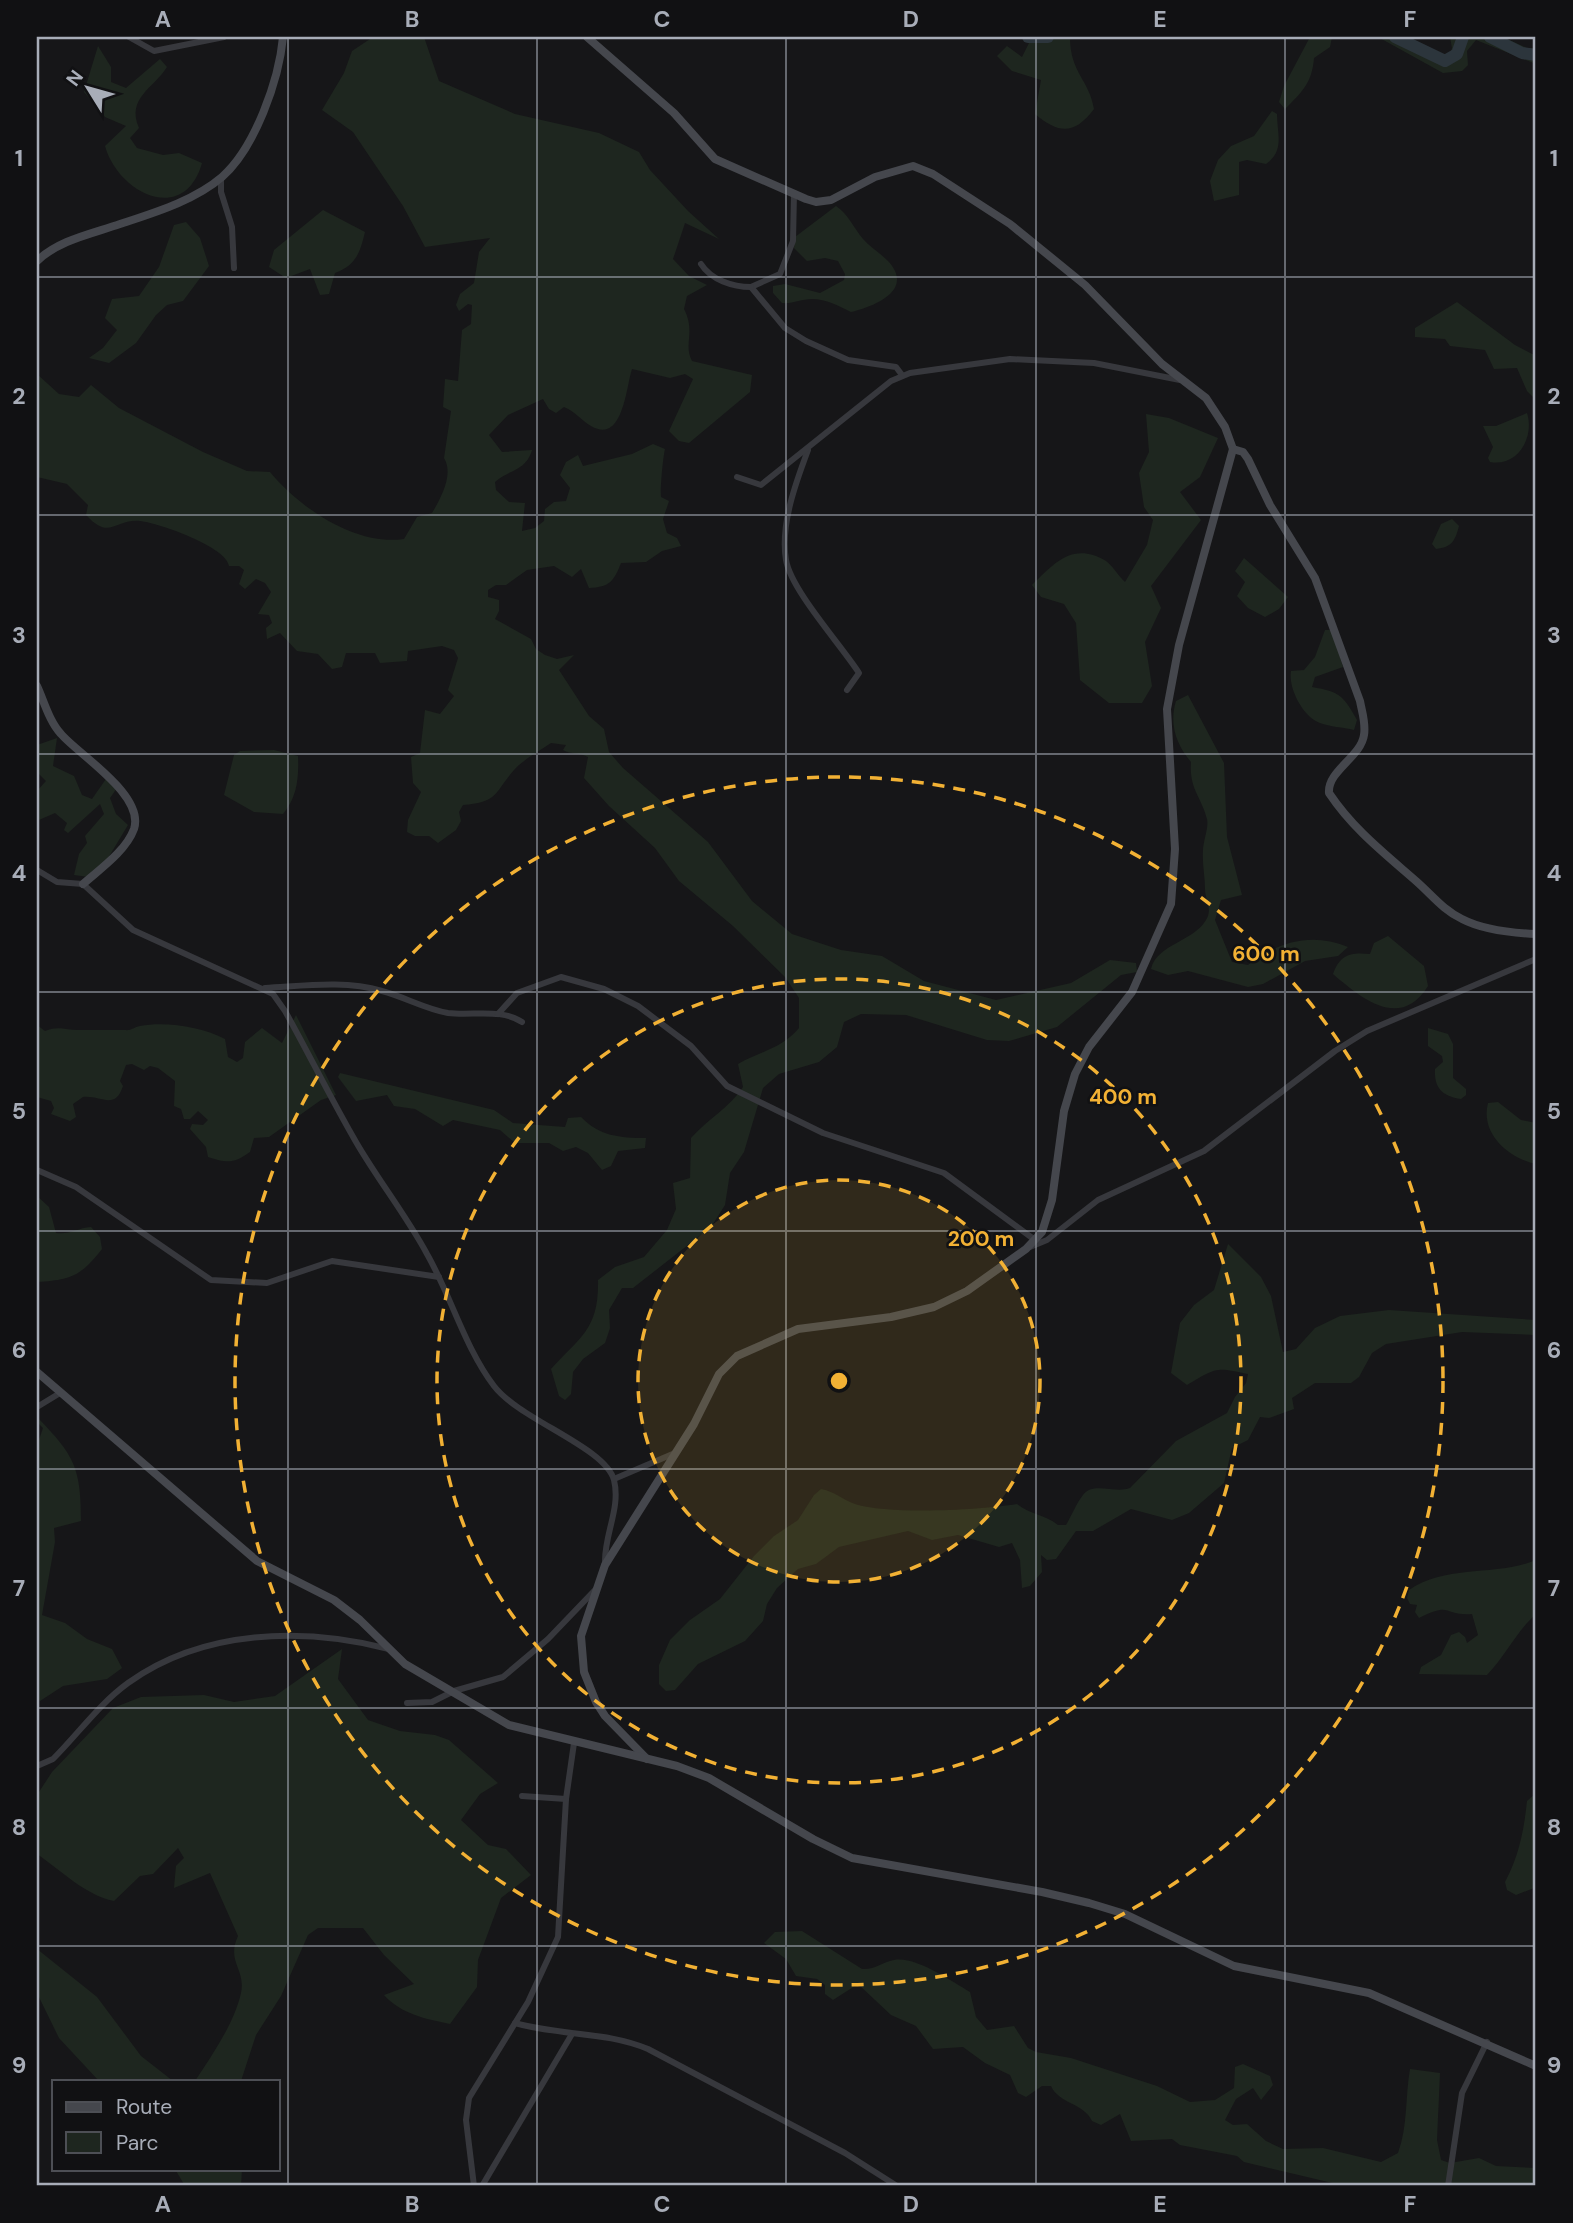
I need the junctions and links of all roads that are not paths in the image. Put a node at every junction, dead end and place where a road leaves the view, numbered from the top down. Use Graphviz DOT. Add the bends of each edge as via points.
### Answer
graph roads {
  1 [pos="129,37"];
  2 [pos="224,37"];
  3 [pos="283,37"];
  4 [pos="587,37"];
  5 [pos="221,178"];
  6 [pos="794,193"];
  7 [pos="37,261"];
  8 [pos="701,264"];
  9 [pos="234,268"];
  10 [pos="751,287"];
  11 [pos="902,375"];
  12 [pos="1180,380"];
  13 [pos="809,448"];
  14 [pos="1233,449"];
  15 [pos="737,477"];
  16 [pos="37,686"];
  17 [pos="847,690"];
  18 [pos="37,870"];
  19 [pos="83,884"];
  20 [pos="1536,934"];
  21 [pos="1536,959"];
  22 [pos="263,988"];
  23 [pos="498,1013"];
  24 [pos="522,1022"];
  25 [pos="37,1170"];
  26 [pos="1035,1240"];
  27 [pos="1026,1250"];
  28 [pos="439,1277"];
  29 [pos="37,1372"];
  30 [pos="60,1393"];
  31 [pos="37,1407"];
  32 [pos="675,1453"];
  33 [pos="614,1479"];
  34 [pos="605,1565"];
  35 [pos="598,1586"];
  36 [pos="390,1650"];
  37 [pos="454,1691"];
  38 [pos="407,1703"];
  39 [pos="574,1743"];
  40 [pos="647,1759"];
  41 [pos="37,1766"];
  42 [pos="522,1796"];
  43 [pos="566,1799"];
  44 [pos="516,2023"];
  45 [pos="572,2034"];
  46 [pos="1487,2042"];
  47 [pos="1536,2066"];
  48 [pos="474,2186"];
  49 [pos="482,2186"];
  50 [pos="897,2186"];
  51 [pos="1448,2186"];
  1 -- 2 [label="street" via="154,51"];
  3 -- 5 [label="street" via="263,110"];
  4 -- 6 [label="street" via="665,104 715,159"];
  5 -- 7 [label="street" via="172,205 55,248"];
  5 -- 9 [label="street" via="232,227"];
  6 -- 10 [label="street" via="793,242 780,274"];
  6 -- 12 [label="street" via="823,202 875,177 913,166 923,169 1056,259"];
  8 -- 10 [label="street" via="710,275 731,285"];
  10 -- 11 [label="street" via="798,337 849,360 896,367"];
  11 -- 12 [label="street" via="1010,359 1094,363"];
  11 -- 13 [label="street"];
  12 -- 14 [label="street" via="1216,411"];
  13 -- 15 [label="street" via="761,485"];
  13 -- 17 [label="street" via="793,496 786,562 859,673"];
  14 -- 20 [label="street" via="1248,459 1315,578 1360,701 1363,742 1332,780 1329,793 1368,841 1443,908 1486,927"];
  14 -- 26 [label="street" via="1179,645 1167,709 1175,849 1171,904 1132,992 1089,1047 1075,1074 1064,1111 1052,1200"];
  16 -- 19 [label="street" via="55,728 116,784 135,823 125,845"];
  18 -- 19 [label="street" via="57,882"];
  19 -- 22 [label="street" via="133,930"];
  21 -- 27 [label="street" via="1367,1031 1204,1151 1098,1200"];
  22 -- 23 [label="street" via="352,986 384,991 431,1010"];
  22 -- 28 [label="street" via="285,1011 356,1142"];
  23 -- 24 [label="street"];
  23 -- 26 [label="street" via="517,993 561,977 604,989 638,1006 691,1046 727,1086 823,1133 944,1173"];
  25 -- 28 [label="street" via="76,1186 211,1279 267,1283 332,1261"];
  26 -- 27 [label="street"];
  27 -- 32 [label="street" via="967,1291 934,1307 798,1329 737,1356 719,1374"];
  28 -- 33 [label="street" via="485,1372 500,1393 563,1438 589,1450"];
  29 -- 30 [label="street"];
  30 -- 31 [label="street"];
  30 -- 36 [label="street" via="240,1548 334,1600"];
  32 -- 33 [label="street"];
  32 -- 34 [label="street"];
  33 -- 34 [label="street" via="616,1499 604,1545"];
  34 -- 35 [label="street"];
  35 -- 37 [label="street" via="548,1639 503,1677"];
  35 -- 40 [label="street" via="581,1636 583,1672 605,1716"];
  36 -- 37 [label="street" via="405,1664"];
  36 -- 41 [label="street" via="351,1639 291,1633 194,1649 127,1684 53,1759"];
  37 -- 38 [label="street" via="432,1702"];
  37 -- 39 [label="street" via="509,1726"];
  39 -- 40 [label="street"];
  39 -- 43 [label="street"];
  40 -- 46 [label="street" via="709,1778 852,1858 1089,1903 1125,1914 1234,1966 1369,1993"];
  42 -- 43 [label="street"];
  43 -- 44 [label="street" via="558,1937"];
  44 -- 45 [label="street"];
  44 -- 48 [label="street" via="470,2098 466,2120"];
  45 -- 49 [label="street"];
  45 -- 50 [label="street" via="618,2038 648,2049 845,2153"];
  46 -- 47 [label="street"];
  46 -- 51 [label="street" via="1462,2093"];
}
